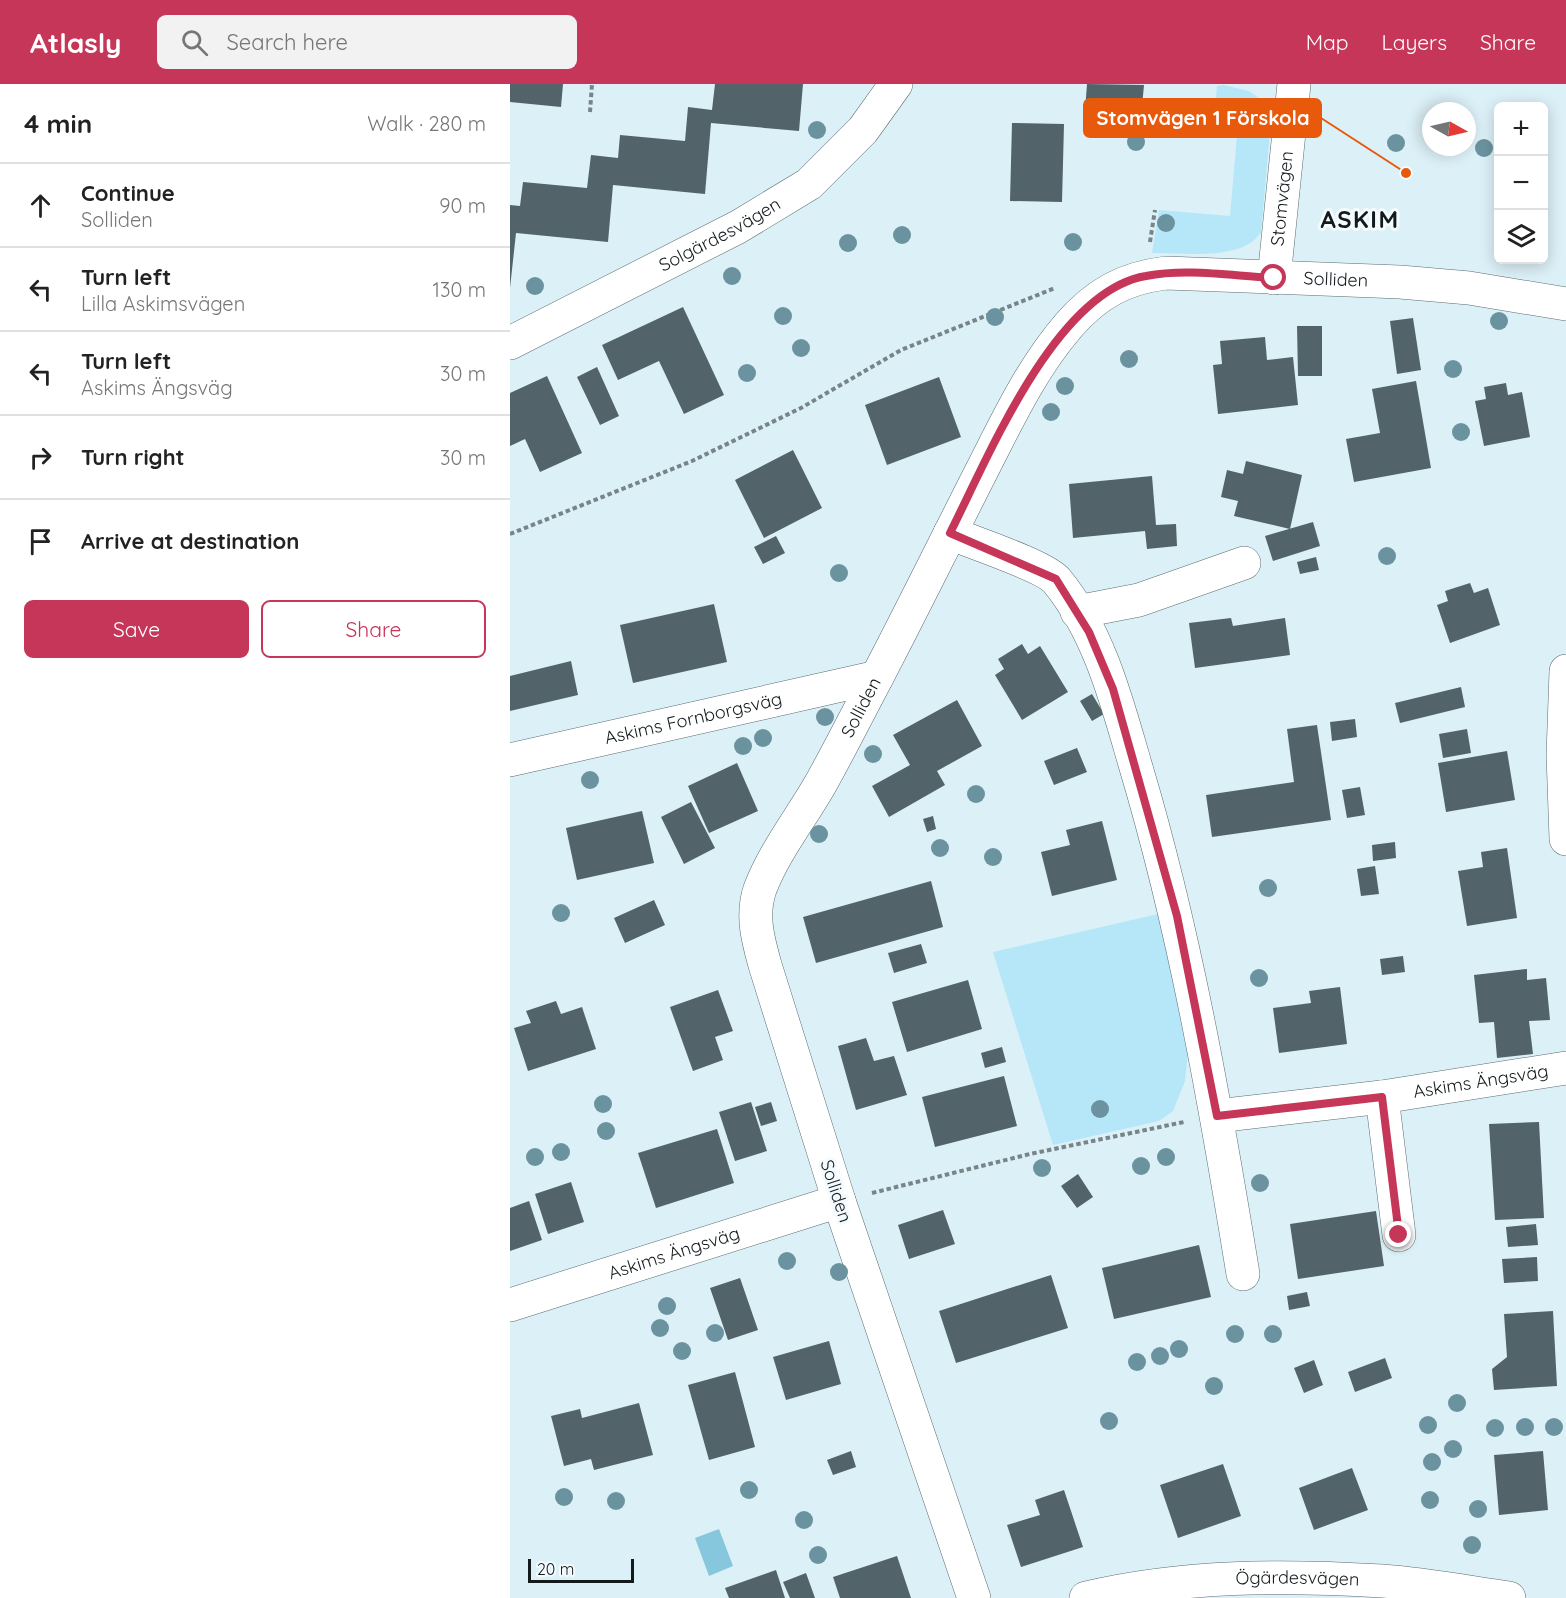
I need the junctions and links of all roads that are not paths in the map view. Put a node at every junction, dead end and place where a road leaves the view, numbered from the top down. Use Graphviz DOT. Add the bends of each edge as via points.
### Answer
graph roads {
  1 [pos="896,84"];
  2 [pos="1294,84"];
  3 [pos="1274,278"];
  4 [pos="1566,304"];
  5 [pos="510,343"];
  6 [pos="950,533"];
  7 [pos="1244,563"];
  8 [pos="1077,612"];
  9 [pos="1566,671"];
  10 [pos="877,677"];
  11 [pos="510,760"];
  12 [pos="1566,839"];
  13 [pos="1566,1068"];
  14 [pos="1382,1097"];
  15 [pos="1217,1116"];
  16 [pos="839,1201"];
  17 [pos="1399,1235"];
  18 [pos="1243,1274"];
  19 [pos="510,1305"];
  20 [pos="974,1598"];
  21 [pos="1086,1598"];
  22 [pos="1509,1598"];
  1 -- 5 [label="street, Solgärdesvägen" via="863,130 809,184 738,227"];
  2 -- 3 [label="street, Stomvägen"];
  3 -- 4 [label="street, Solliden" via="1469,288"];
  3 -- 6 [label="street, Solliden" via="1166,273 1121,283 1095,300 1046,354 1015,405"];
  6 -- 8 [label="street" via="1056,579"];
  6 -- 10 [label="street, Solliden"];
  7 -- 8 [label="street" via="1139,600"];
  8 -- 15 [label="street" via="1113,689 1149,811 1177,916"];
  9 -- 12 [label="street"];
  10 -- 11 [label="street, Askims Fornborgsväg"];
  10 -- 16 [label="street, Solliden" via="769,870 756,910 762,954"];
  13 -- 14 [label="street, Askims Ängsväg"];
  14 -- 15 [label="street, Askims Ängsväg"];
  14 -- 17 [label="street"];
  15 -- 18 [label="street"];
  16 -- 19 [label="street, Askims Ängsväg"];
  16 -- 20 [label="street, Solliden"];
  21 -- 22 [label="street, Ögärdesvägen" via="1136,1586 1251,1577 1383,1581"];
}
